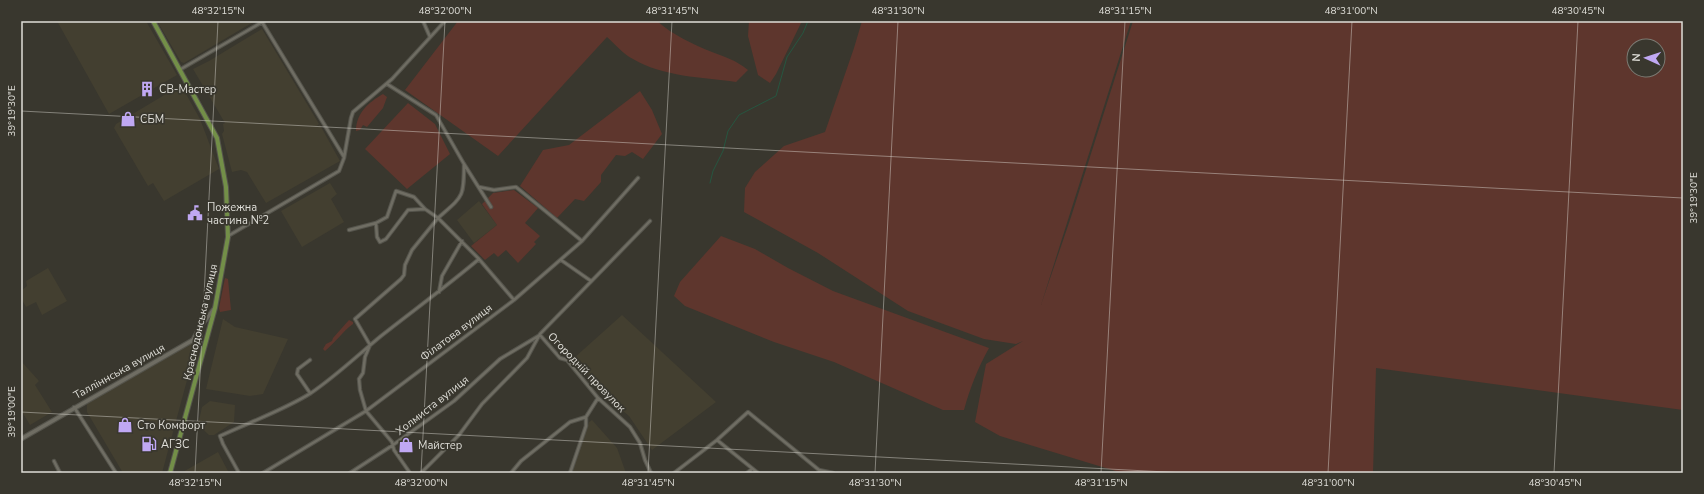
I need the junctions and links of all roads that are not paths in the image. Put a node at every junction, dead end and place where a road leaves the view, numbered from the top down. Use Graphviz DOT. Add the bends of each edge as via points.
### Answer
graph roads {
  1 [pos="153,21"];
  2 [pos="423,21"];
  3 [pos="445,21"];
  4 [pos="263,22"];
  5 [pos="430,37"];
  6 [pos="181,70"];
  7 [pos="386,84"];
  8 [pos="344,158"];
  9 [pos="464,164"];
  10 [pos="638,178"];
  11 [pos="479,187"];
  12 [pos="491,207"];
  13 [pos="425,209"];
  14 [pos="438,218"];
  15 [pos="650,221"];
  16 [pos="376,223"];
  17 [pos="349,230"];
  18 [pos="228,237"];
  19 [pos="462,241"];
  20 [pos="582,241"];
  21 [pos="479,259"];
  22 [pos="561,260"];
  23 [pos="591,281"];
  24 [pos="439,293"];
  25 [pos="514,300"];
  26 [pos="215,308"];
  27 [pos="540,334"];
  28 [pos="370,345"];
  29 [pos="310,360"];
  30 [pos="310,393"];
  31 [pos="598,398"];
  32 [pos="74,407"];
  33 [pos="366,411"];
  34 [pos="586,417"];
  35 [pos="21,439"];
  36 [pos="717,440"];
  37 [pos="393,445"];
  38 [pos="54,461"];
  39 [pos="752,469"];
  40 [pos="819,470"];
  41 [pos="60,473"];
  42 [pos="116,473"];
  43 [pos="170,473"];
  44 [pos="239,473"];
  45 [pos="263,473"];
  46 [pos="350,473"];
  47 [pos="410,473"];
  48 [pos="421,473"];
  49 [pos="511,473"];
  50 [pos="570,473"];
  51 [pos="651,473"];
  52 [pos="674,473"];
  53 [pos="747,473"];
  54 [pos="758,473"];
  55 [pos="815,473"];
  56 [pos="833,473"];
  1 -- 6 [label="main road, Краснодонська вулиця"];
  2 -- 5 [label="street"];
  3 -- 5 [label="street"];
  4 -- 6 [label="street"];
  4 -- 8 [label="street"];
  5 -- 7 [label="street"];
  6 -- 18 [label="main road, Краснодонська вулиця" via="217,138 226,187"];
  7 -- 8 [label="street" via="353,112"];
  7 -- 9 [label="street" via="436,115"];
  8 -- 18 [label="street" via="339,171"];
  9 -- 11 [label="street"];
  9 -- 14 [label="street" via="464,189 458,200"];
  10 -- 20 [label="street, Філатова вулиця"];
  11 -- 12 [label="street"];
  11 -- 20 [label="street" via="494,190 516,187"];
  13 -- 14 [label="street"];
  13 -- 16 [label="street" via="414,197 396,191 387,217"];
  13 -- 16 [label="street" via="408,210 386,239 380,242"];
  14 -- 19 [label="street"];
  14 -- 28 [label="street" via="412,250 401,279 354,319"];
  15 -- 23 [label="street, Огородній провулок"];
  16 -- 17 [label="street"];
  18 -- 26 [label="main road, Краснодонська вулиця"];
  19 -- 21 [label="street"];
  19 -- 24 [label="street" via="442,276"];
  20 -- 22 [label="street, Філатова вулиця"];
  21 -- 24 [label="street"];
  21 -- 25 [label="street"];
  22 -- 23 [label="street"];
  22 -- 25 [label="street, Філатова вулиця"];
  23 -- 27 [label="street, Огородній провулок"];
  24 -- 28 [label="street"];
  25 -- 33 [label="street, Філатова вулиця"];
  26 -- 32 [label="street, Талліннська вулиця" via="193,340"];
  26 -- 43 [label="main road, Краснодонська вулиця"];
  27 -- 31 [label="street, Огородній провулок" via="560,358 567,360"];
  27 -- 37 [label="street, Холмиста вулиця" via="500,359 454,401"];
  27 -- 48 [label="street" via="527,358"];
  28 -- 30 [label="street" via="348,366"];
  28 -- 33 [label="street" via="359,380"];
  29 -- 30 [label="street" via="298,368 297,374"];
  30 -- 44 [label="street" via="220,436"];
  31 -- 34 [label="street"];
  31 -- 51 [label="street, Огородній провулок" via="630,427 640,443"];
  32 -- 35 [label="street, Талліннська вулиця"];
  32 -- 42 [label="street"];
  33 -- 37 [label="street"];
  33 -- 45 [label="street, Філатова вулиця"];
  34 -- 49 [label="street" via="570,422 521,461"];
  34 -- 50 [label="street" via="586,426"];
  36 -- 39 [label="street"];
  36 -- 40 [label="street" via="748,412"];
  36 -- 52 [label="street"];
  37 -- 46 [label="street, Холмиста вулиця"];
  37 -- 47 [label="street"];
  38 -- 41 [label="street"];
  39 -- 53 [label="street"];
  39 -- 54 [label="street"];
  40 -- 55 [label="street"];
  40 -- 56 [label="street"];
}
